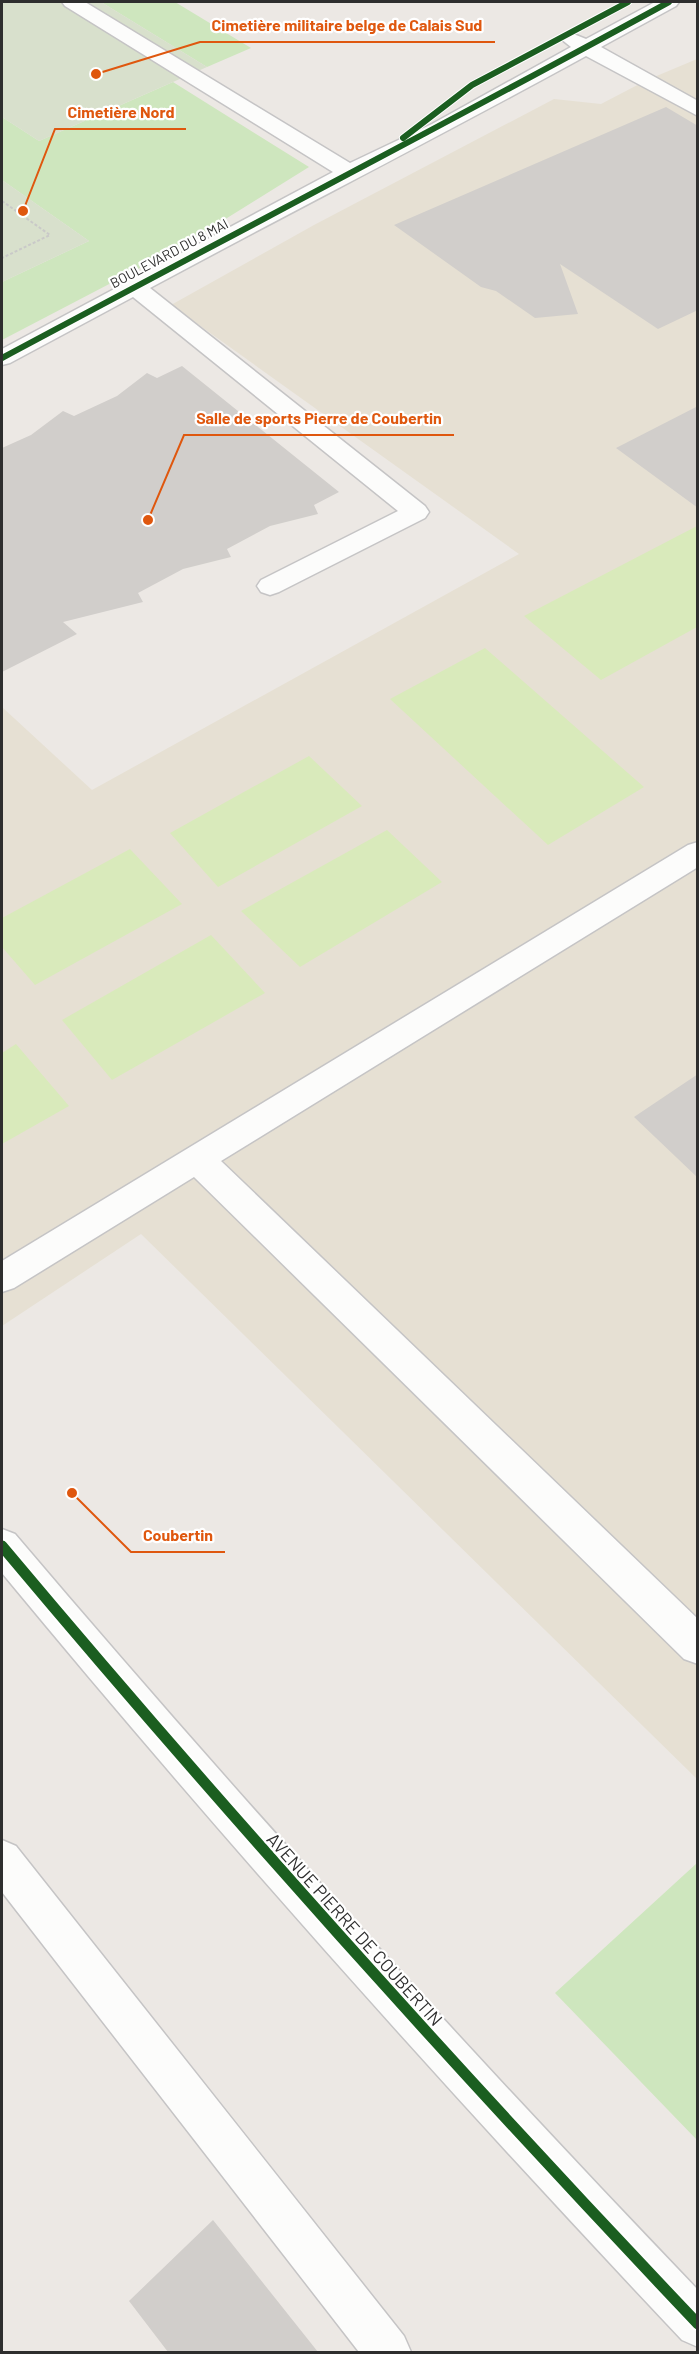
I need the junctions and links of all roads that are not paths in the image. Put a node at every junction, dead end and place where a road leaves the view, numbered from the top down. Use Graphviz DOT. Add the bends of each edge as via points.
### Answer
graph roads {
  1 [pos="72,2"];
  2 [pos="628,2"];
  3 [pos="669,2"];
  4 [pos="564,35"];
  5 [pos="585,46"];
  6 [pos="698,110"];
  7 [pos="349,172"];
  8 [pos="135,287"];
  9 [pos="2,358"];
  10 [pos="270,586"];
  11 [pos="698,853"];
  12 [pos="197,1160"];
  13 [pos="2,1278"];
  14 [pos="2,1546"];
  15 [pos="698,1646"];
  16 [pos="2,1860"];
  17 [pos="698,2324"];
  18 [pos="388,2352"];
  1 -- 7 [label="street"];
  2 -- 4 [label="street, BOULEVARD DU 8 MAI"];
  3 -- 5 [label="street, BOULEVARD DU 8 MAI"];
  4 -- 5 [label="street"];
  4 -- 7 [label="street, BOULEVARD DU 8 MAI" via="472,85"];
  5 -- 6 [label="street"];
  5 -- 7 [label="street, BOULEVARD DU 8 MAI" via="439,128"];
  7 -- 8 [label="street, BOULEVARD DU 8 MAI"];
  8 -- 9 [label="street, BOULEVARD DU 8 MAI"];
  8 -- 10 [label="street" via="416,512"];
  11 -- 12 [label="street"];
  12 -- 13 [label="street"];
  12 -- 15 [label="street"];
  14 -- 17 [label="street, AVENUE PIERRE DE COUBERTIN" via="260,1849"];
  16 -- 18 [label="street"];
}
